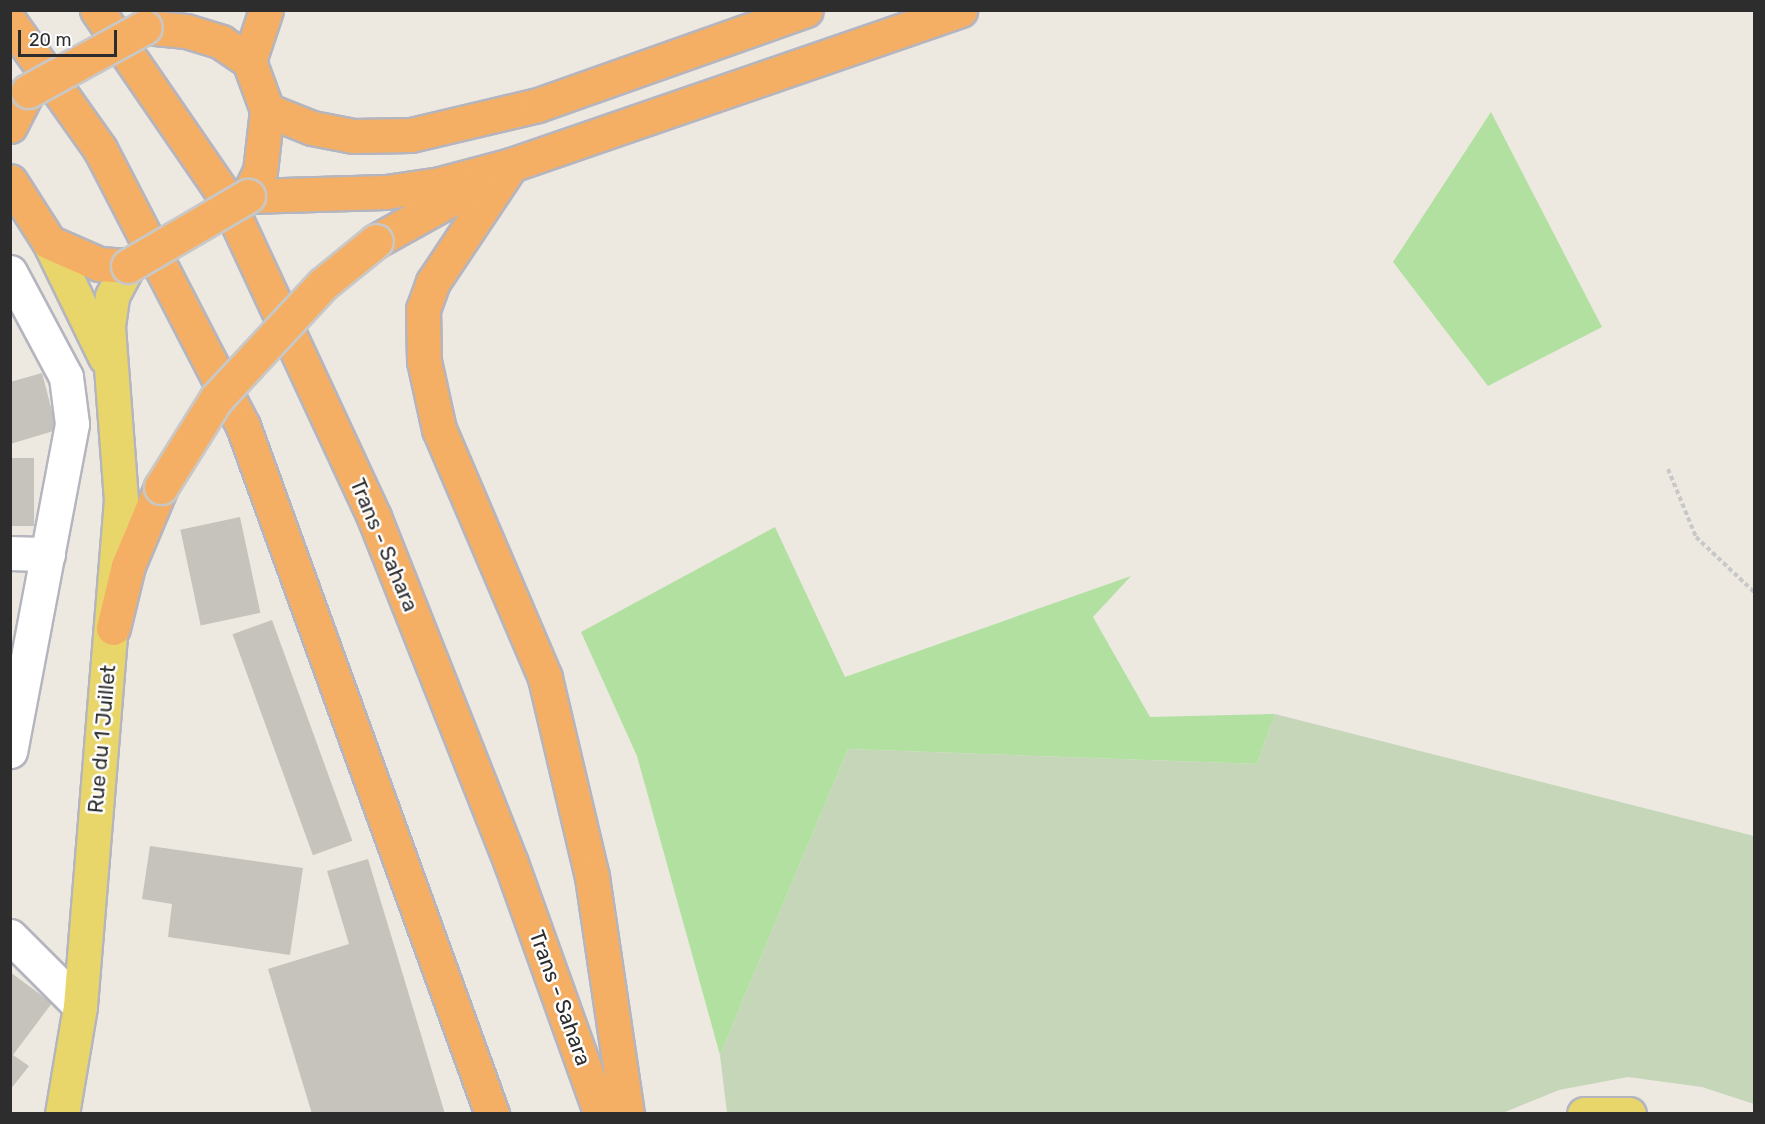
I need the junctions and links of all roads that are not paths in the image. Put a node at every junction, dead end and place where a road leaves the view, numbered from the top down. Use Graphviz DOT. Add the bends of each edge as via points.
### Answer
graph roads {
  1 [pos="98,10"];
  2 [pos="266,10"];
  3 [pos="806,10"];
  4 [pos="960,10"];
  5 [pos="154,19"];
  6 [pos="10,22"];
  7 [pos="249,61"];
  8 [pos="19,92"];
  9 [pos="267,110"];
  10 [pos="10,126"];
  11 [pos="511,165"];
  12 [pos="10,181"];
  13 [pos="248,196"];
  14 [pos="49,242"];
  15 [pos="128,266"];
  16 [pos="10,272"];
  17 [pos="108,364"];
  18 [pos="10,553"];
  19 [pos="48,554"];
  20 [pos="113,628"];
  21 [pos="10,751"];
  22 [pos="10,936"];
  23 [pos="80,1006"];
  24 [pos="62,1113"];
  25 [pos="492,1113"];
  26 [pos="601,1113"];
  27 [pos="627,1113"];
  28 [pos="1584,1113"];
  29 [pos="1629,1113"];
  1 -- 26 [label="highway, Trans - Sahara" via="226,198 375,517 511,863"];
  2 -- 7 [label="highway"];
  3 -- 9 [label="highway" via="538,105 423,133 353,136 312,128"];
  4 -- 11 [label="highway"];
  5 -- 7 [label="highway" via="221,42"];
  5 -- 8 [label="highway, bridge"];
  6 -- 25 [label="highway" via="100,149 243,426"];
  7 -- 9 [label="highway"];
  8 -- 10 [label="highway"];
  9 -- 13 [label="highway" via="262,162"];
  11 -- 13 [label="highway" via="386,192"];
  11 -- 20 [label="highway, bridge" via="376,241 323,284 231,382 190,435 161,487 128,566"];
  11 -- 27 [label="highway" via="433,282 423,309 424,361 440,429 545,678 592,877"];
  12 -- 14 [label="highway"];
  13 -- 15 [label="highway, bridge"];
  14 -- 15 [label="highway" via="99,264"];
  14 -- 17 [label="main road, Rue du 1 Juillet"];
  15 -- 17 [label="main road, Rue du 1 Juillet" via="112,296"];
  16 -- 19 [label="street" via="66,377 72,424"];
  17 -- 20 [label="main road, Rue du 1 Juillet" via="120,439"];
  18 -- 19 [label="street"];
  19 -- 21 [label="street"];
  20 -- 23 [label="main road, Rue du 1 Juillet"];
  22 -- 23 [label="street"];
  23 -- 24 [label="main road, Rue du 1 Juillet"];
  28 -- 29 [label="main road"];
}
